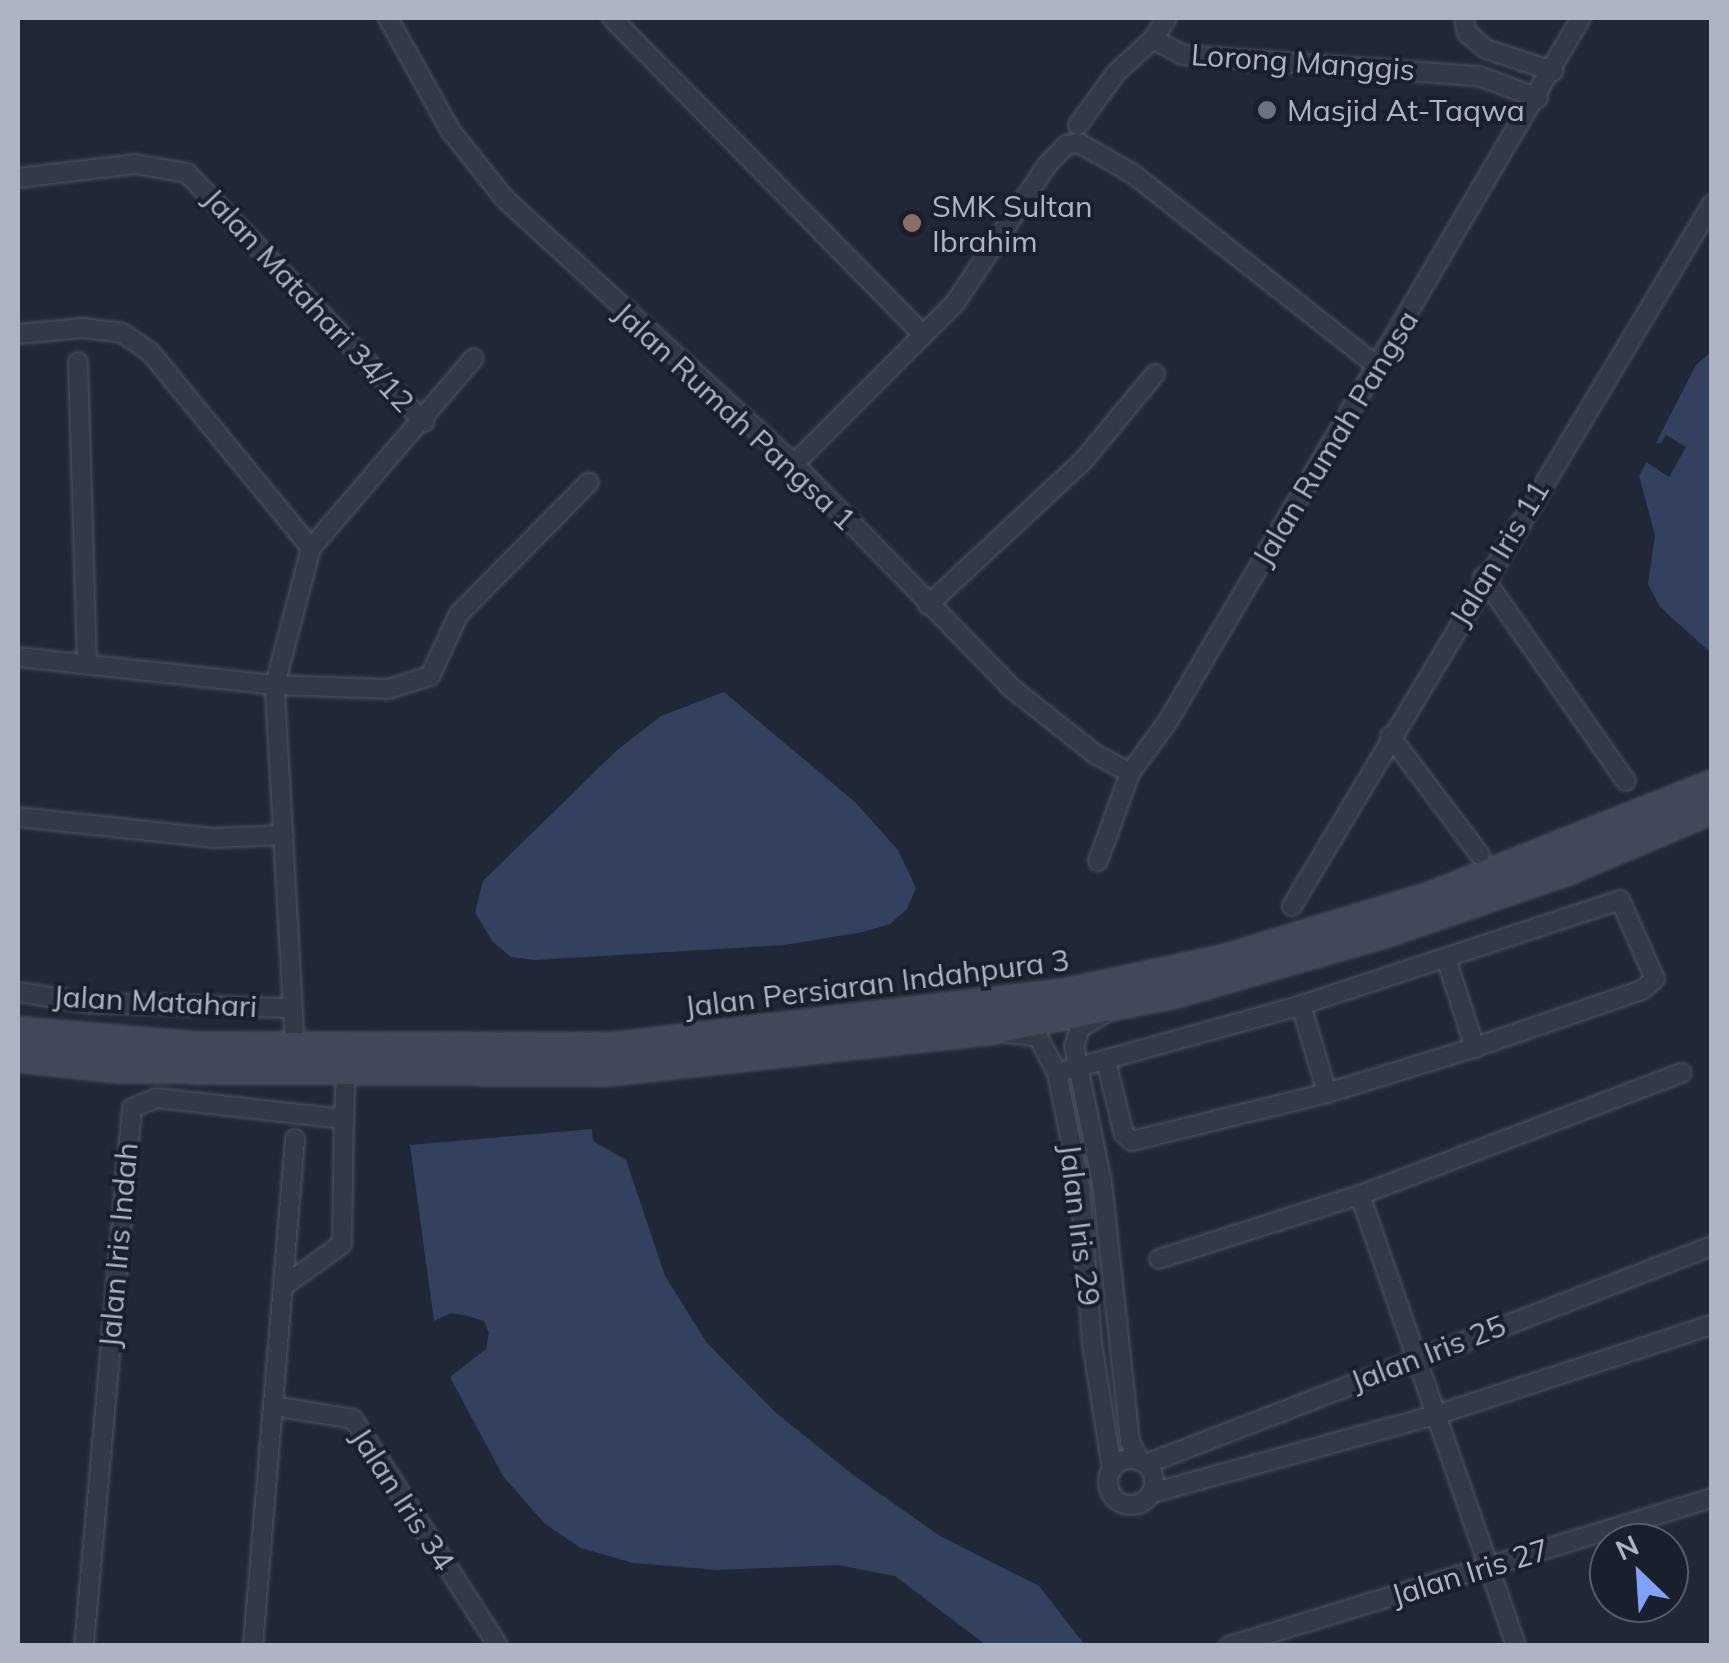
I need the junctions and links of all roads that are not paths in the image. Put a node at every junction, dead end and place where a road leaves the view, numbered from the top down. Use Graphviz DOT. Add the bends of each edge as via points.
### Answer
graph roads {
  1 [pos="388,18"];
  2 [pos="612,18"];
  3 [pos="1168,18"];
  4 [pos="1464,18"];
  5 [pos="1582,18"];
  6 [pos="1153,39"];
  7 [pos="1553,71"];
  8 [pos="1538,98"];
  9 [pos="1078,125"];
  10 [pos="18,178"];
  11 [pos="1712,204"];
  12 [pos="18,334"];
  13 [pos="924,334"];
  14 [pos="474,358"];
  15 [pos="78,362"];
  16 [pos="1376,366"];
  17 [pos="1155,374"];
  18 [pos="424,422"];
  19 [pos="794,464"];
  20 [pos="589,482"];
  21 [pos="311,548"];
  22 [pos="1484,577"];
  23 [pos="928,605"];
  24 [pos="18,657"];
  25 [pos="87,665"];
  26 [pos="276,685"];
  27 [pos="1390,736"];
  28 [pos="1130,773"];
  29 [pos="1626,781"];
  30 [pos="1712,785"];
  31 [pos="1712,809"];
  32 [pos="18,817"];
  33 [pos="284,835"];
  34 [pos="1480,855"];
  35 [pos="1098,861"];
  36 [pos="1292,906"];
  37 [pos="1446,958"];
  38 [pos="18,992"];
  39 [pos="1117,1006"];
  40 [pos="1300,1006"];
  41 [pos="292,1008"];
  42 [pos="988,1030"];
  43 [pos="18,1032"];
  44 [pos="295,1048"];
  45 [pos="1475,1048"];
  46 [pos="18,1058"];
  47 [pos="1106,1061"];
  48 [pos="1080,1068"];
  49 [pos="346,1072"];
  50 [pos="1056,1073"];
  51 [pos="1682,1073"];
  52 [pos="1327,1094"];
  53 [pos="344,1119"];
  54 [pos="295,1140"];
  55 [pos="1360,1195"];
  56 [pos="1712,1246"];
  57 [pos="1159,1259"];
  58 [pos="286,1286"];
  59 [pos="1712,1325"];
  60 [pos="1416,1357"];
  61 [pos="274,1406"];
  62 [pos="1436,1414"];
  63 [pos="1220,1436"];
  64 [pos="1142,1462"];
  65 [pos="1112,1469"];
  66 [pos="1230,1470"];
  67 [pos="1152,1493"];
  68 [pos="1712,1498"];
  69 [pos="1488,1566"];
  70 [pos="84,1646"];
  71 [pos="252,1646"];
  72 [pos="498,1646"];
  73 [pos="1229,1646"];
  74 [pos="1516,1646"];
  1 -- 19 [label="street, Jalan Rumah Pangsa 1" via="431,100 482,174"];
  2 -- 13 [label="street"];
  3 -- 6 [label="street, Lorong Manggis"];
  4 -- 7 [label="street" via="1467,33 1486,49"];
  5 -- 7 [label="street, Jalan Rumah Pangsa"];
  6 -- 8 [label="street, Lorong Manggis" via="1183,55 1480,76"];
  6 -- 9 [label="street" via="1116,73"];
  7 -- 8 [label="street, Jalan Rumah Pangsa"];
  8 -- 16 [label="street, Jalan Rumah Pangsa"];
  10 -- 18 [label="street, Jalan Matahari 34/12" via="134,164 187,172"];
  11 -- 22 [label="street, Jalan Iris 11"];
  12 -- 21 [label="street" via="84,328 122,333 150,352"];
  13 -- 16 [label="street" via="956,303 1047,165 1066,145 1079,142 1133,174"];
  13 -- 19 [label="street"];
  14 -- 18 [label="street"];
  15 -- 25 [label="street"];
  16 -- 28 [label="street, Jalan Rumah Pangsa" via="1168,721"];
  17 -- 23 [label="street" via="1083,461"];
  18 -- 21 [label="street"];
  19 -- 23 [label="street, Jalan Rumah Pangsa 1"];
  20 -- 26 [label="street" via="460,614 430,676 388,689"];
  21 -- 26 [label="street"];
  22 -- 27 [label="street, Jalan Iris 11"];
  22 -- 29 [label="street"];
  23 -- 28 [label="street, Jalan Rumah Pangsa 1" via="1050,720"];
  24 -- 25 [label="street"];
  25 -- 26 [label="street"];
  26 -- 33 [label="street"];
  27 -- 34 [label="street"];
  27 -- 36 [label="street, Jalan Iris 11"];
  28 -- 35 [label="street, Jalan Rumah Pangsa"];
  30 -- 44 [label="main road, Jalan Persiaran Indahpura 3" via="1433,896 1223,960 1064,994 610,1048"];
  31 -- 39 [label="main road, Jalan Persiaran Indahpura 3" via="1440,916"];
  32 -- 33 [label="street" via="195,836"];
  33 -- 41 [label="street"];
  37 -- 40 [label="street"];
  37 -- 45 [label="street"];
  37 -- 45 [label="street" via="1620,900 1655,979 1642,990"];
  38 -- 41 [label="street, Jalan Matahari" via="89,1003"];
  39 -- 42 [label="main road, Jalan Persiaran Indahpura 3"];
  39 -- 48 [label="street, Jalan Iris 29" via="1074,1037"];
  40 -- 47 [label="street"];
  40 -- 52 [label="street"];
  41 -- 44 [label="street"];
  42 -- 49 [label="main road, Jalan Persiaran Indahpura 3" via="608,1071"];
  42 -- 50 [label="street, Jalan Iris 29" via="1038,1037"];
  43 -- 44 [label="main road, Jalan Persiaran Indahpura 3" via="121,1044"];
  45 -- 52 [label="street"];
  46 -- 49 [label="main road, Jalan Persiaran Indahpura 3" via="120,1068"];
  47 -- 48 [label="street"];
  47 -- 52 [label="street" via="1124,1134 1132,1141"];
  48 -- 50 [label="street"];
  48 -- 64 [label="street, Jalan Iris 29" via="1102,1182 1130,1442"];
  49 -- 53 [label="street"];
  50 -- 65 [label="street, Jalan Iris 29" via="1080,1187 1092,1343"];
  51 -- 55 [label="street"];
  53 -- 58 [label="street" via="342,1244"];
  53 -- 70 [label="street, Jalan Iris Indah" via="157,1098 132,1108"];
  54 -- 58 [label="street"];
  55 -- 57 [label="street"];
  55 -- 60 [label="street"];
  56 -- 60 [label="street, Jalan Iris 25"];
  58 -- 61 [label="street"];
  59 -- 62 [label="street, Jalan Iris 25"];
  60 -- 62 [label="street"];
  60 -- 63 [label="street, Jalan Iris 25"];
  61 -- 71 [label="street"];
  61 -- 72 [label="street, Jalan Iris 34" via="353,1419"];
  62 -- 66 [label="street, Jalan Iris 25"];
  62 -- 69 [label="street"];
  63 -- 64 [label="street, Jalan Iris 25"];
  63 -- 66 [label="street"];
  64 -- 65 [label="street"];
  64 -- 67 [label="street" via="1154,1475"];
  65 -- 67 [label="street" via="1108,1483 1118,1502 1140,1504"];
  66 -- 67 [label="street, Jalan Iris 25"];
  68 -- 69 [label="street, Jalan Iris 27"];
  69 -- 73 [label="street, Jalan Iris 27"];
  69 -- 74 [label="street"];
}
